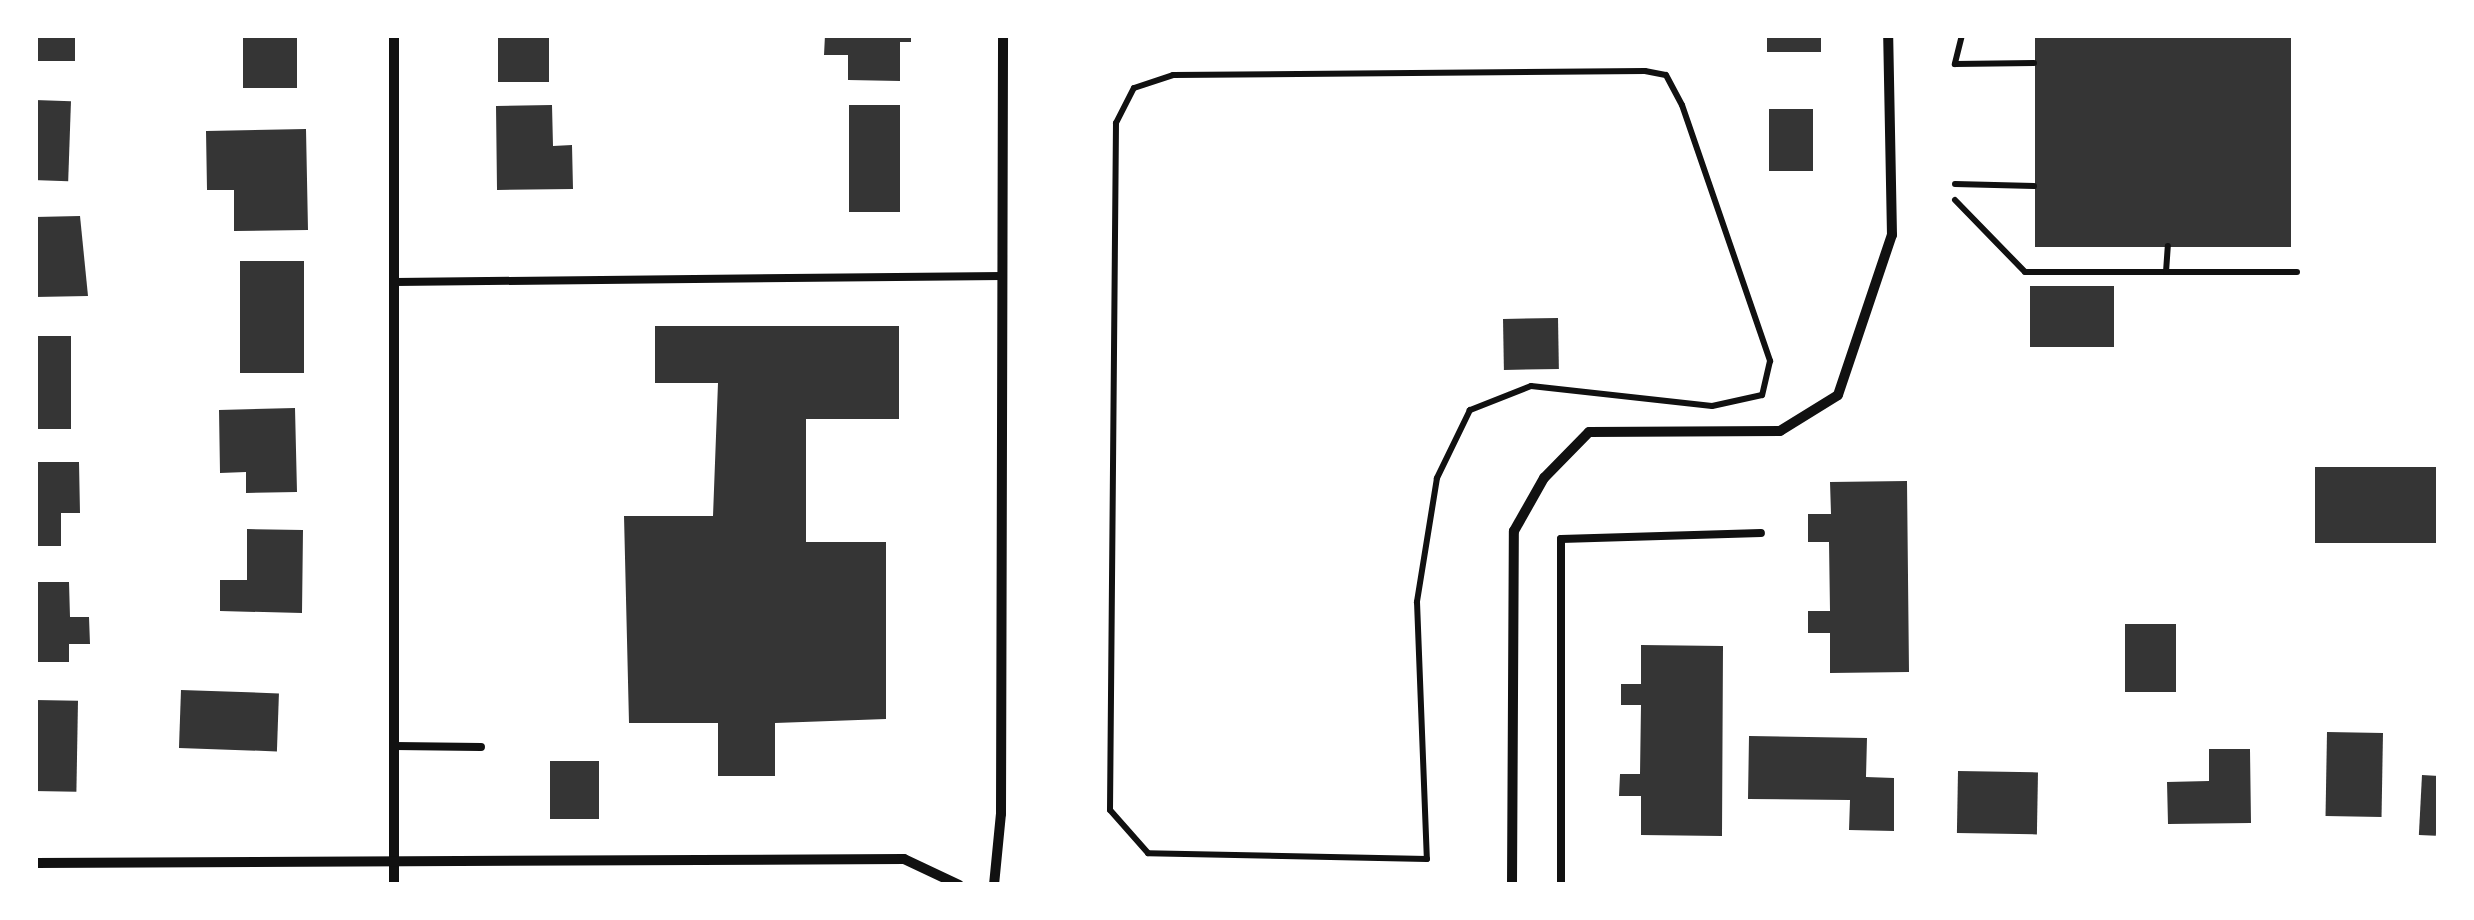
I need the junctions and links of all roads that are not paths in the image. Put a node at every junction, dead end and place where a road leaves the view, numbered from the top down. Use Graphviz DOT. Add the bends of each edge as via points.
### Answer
graph roads {
  1 [pos="394,35"];
  2 [pos="1003,35"];
  3 [pos="1888,35"];
  4 [pos="1003,276"];
  5 [pos="394,282"];
  6 [pos="1761,533"];
  7 [pos="394,746"];
  8 [pos="481,747"];
  9 [pos="394,862"];
  10 [pos="35,863"];
  11 [pos="394,885"];
  12 [pos="959,885"];
  13 [pos="994,885"];
  14 [pos="1512,885"];
  15 [pos="1561,885"];
  1 -- 5 [label="street"];
  2 -- 4 [label="street"];
  3 -- 14 [label="street" via="1892,235 1838,395 1780,431 1589,432 1544,478 1514,531"];
  4 -- 5 [label="lane"];
  4 -- 13 [label="street" via="1001,814"];
  5 -- 7 [label="street"];
  6 -- 15 [label="lane" via="1561,539"];
  7 -- 8 [label="lane"];
  7 -- 9 [label="street"];
  9 -- 10 [label="street"];
  9 -- 11 [label="street"];
  9 -- 12 [label="street" via="904,860"];
}
